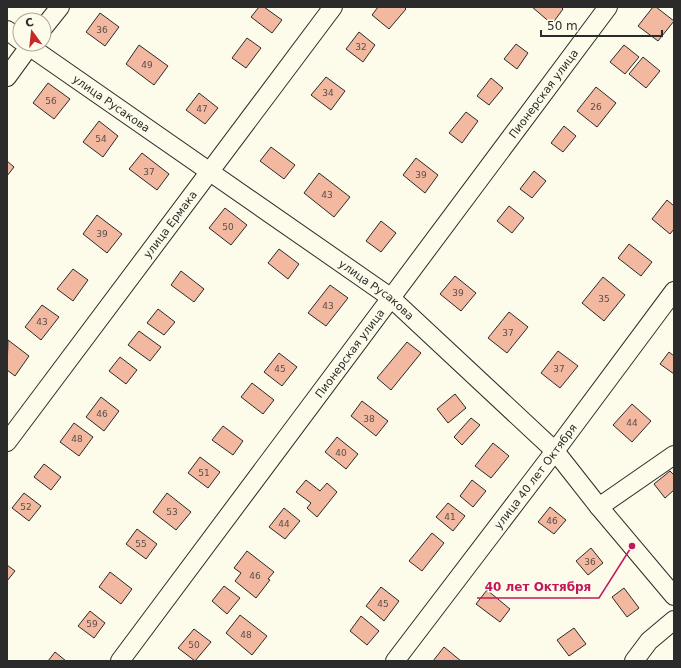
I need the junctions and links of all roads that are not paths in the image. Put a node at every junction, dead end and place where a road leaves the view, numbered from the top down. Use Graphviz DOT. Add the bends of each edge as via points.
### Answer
graph roads {
  1 [pos="60,7"];
  2 [pos="333,7"];
  3 [pos="608,7"];
  4 [pos="52,18"];
  5 [pos="22,52"];
  6 [pos="38,52"];
  7 [pos="7,76"];
  8 [pos="208,172"];
  9 [pos="674,291"];
  10 [pos="390,297"];
  11 [pos="7,442"];
  12 [pos="555,451"];
  13 [pos="674,455"];
  14 [pos="599,507"];
  15 [pos="674,596"];
  16 [pos="674,620"];
  17 [pos="120,661"];
  18 [pos="395,661"];
  19 [pos="634,661"];
  1 -- 4 [label="street"];
  2 -- 8 [label="street, улица Ермака"];
  3 -- 10 [label="street, Пионерская улица"];
  5 -- 7 [label="street"];
  6 -- 8 [label="street, улица Русакова"];
  8 -- 10 [label="street, улица Русакова"];
  8 -- 11 [label="street, улица Ермака"];
  9 -- 12 [label="street, улица 40 лет Октября"];
  10 -- 12 [label="street, улица Русакова"];
  10 -- 17 [label="street, Пионерская улица"];
  12 -- 14 [label="street, улица Русакова"];
  12 -- 18 [label="street, улица 40 лет Октября"];
  13 -- 14 [label="street"];
  14 -- 15 [label="street, улица Русакова"];
  16 -- 19 [label="street" via="649,641"];
}
